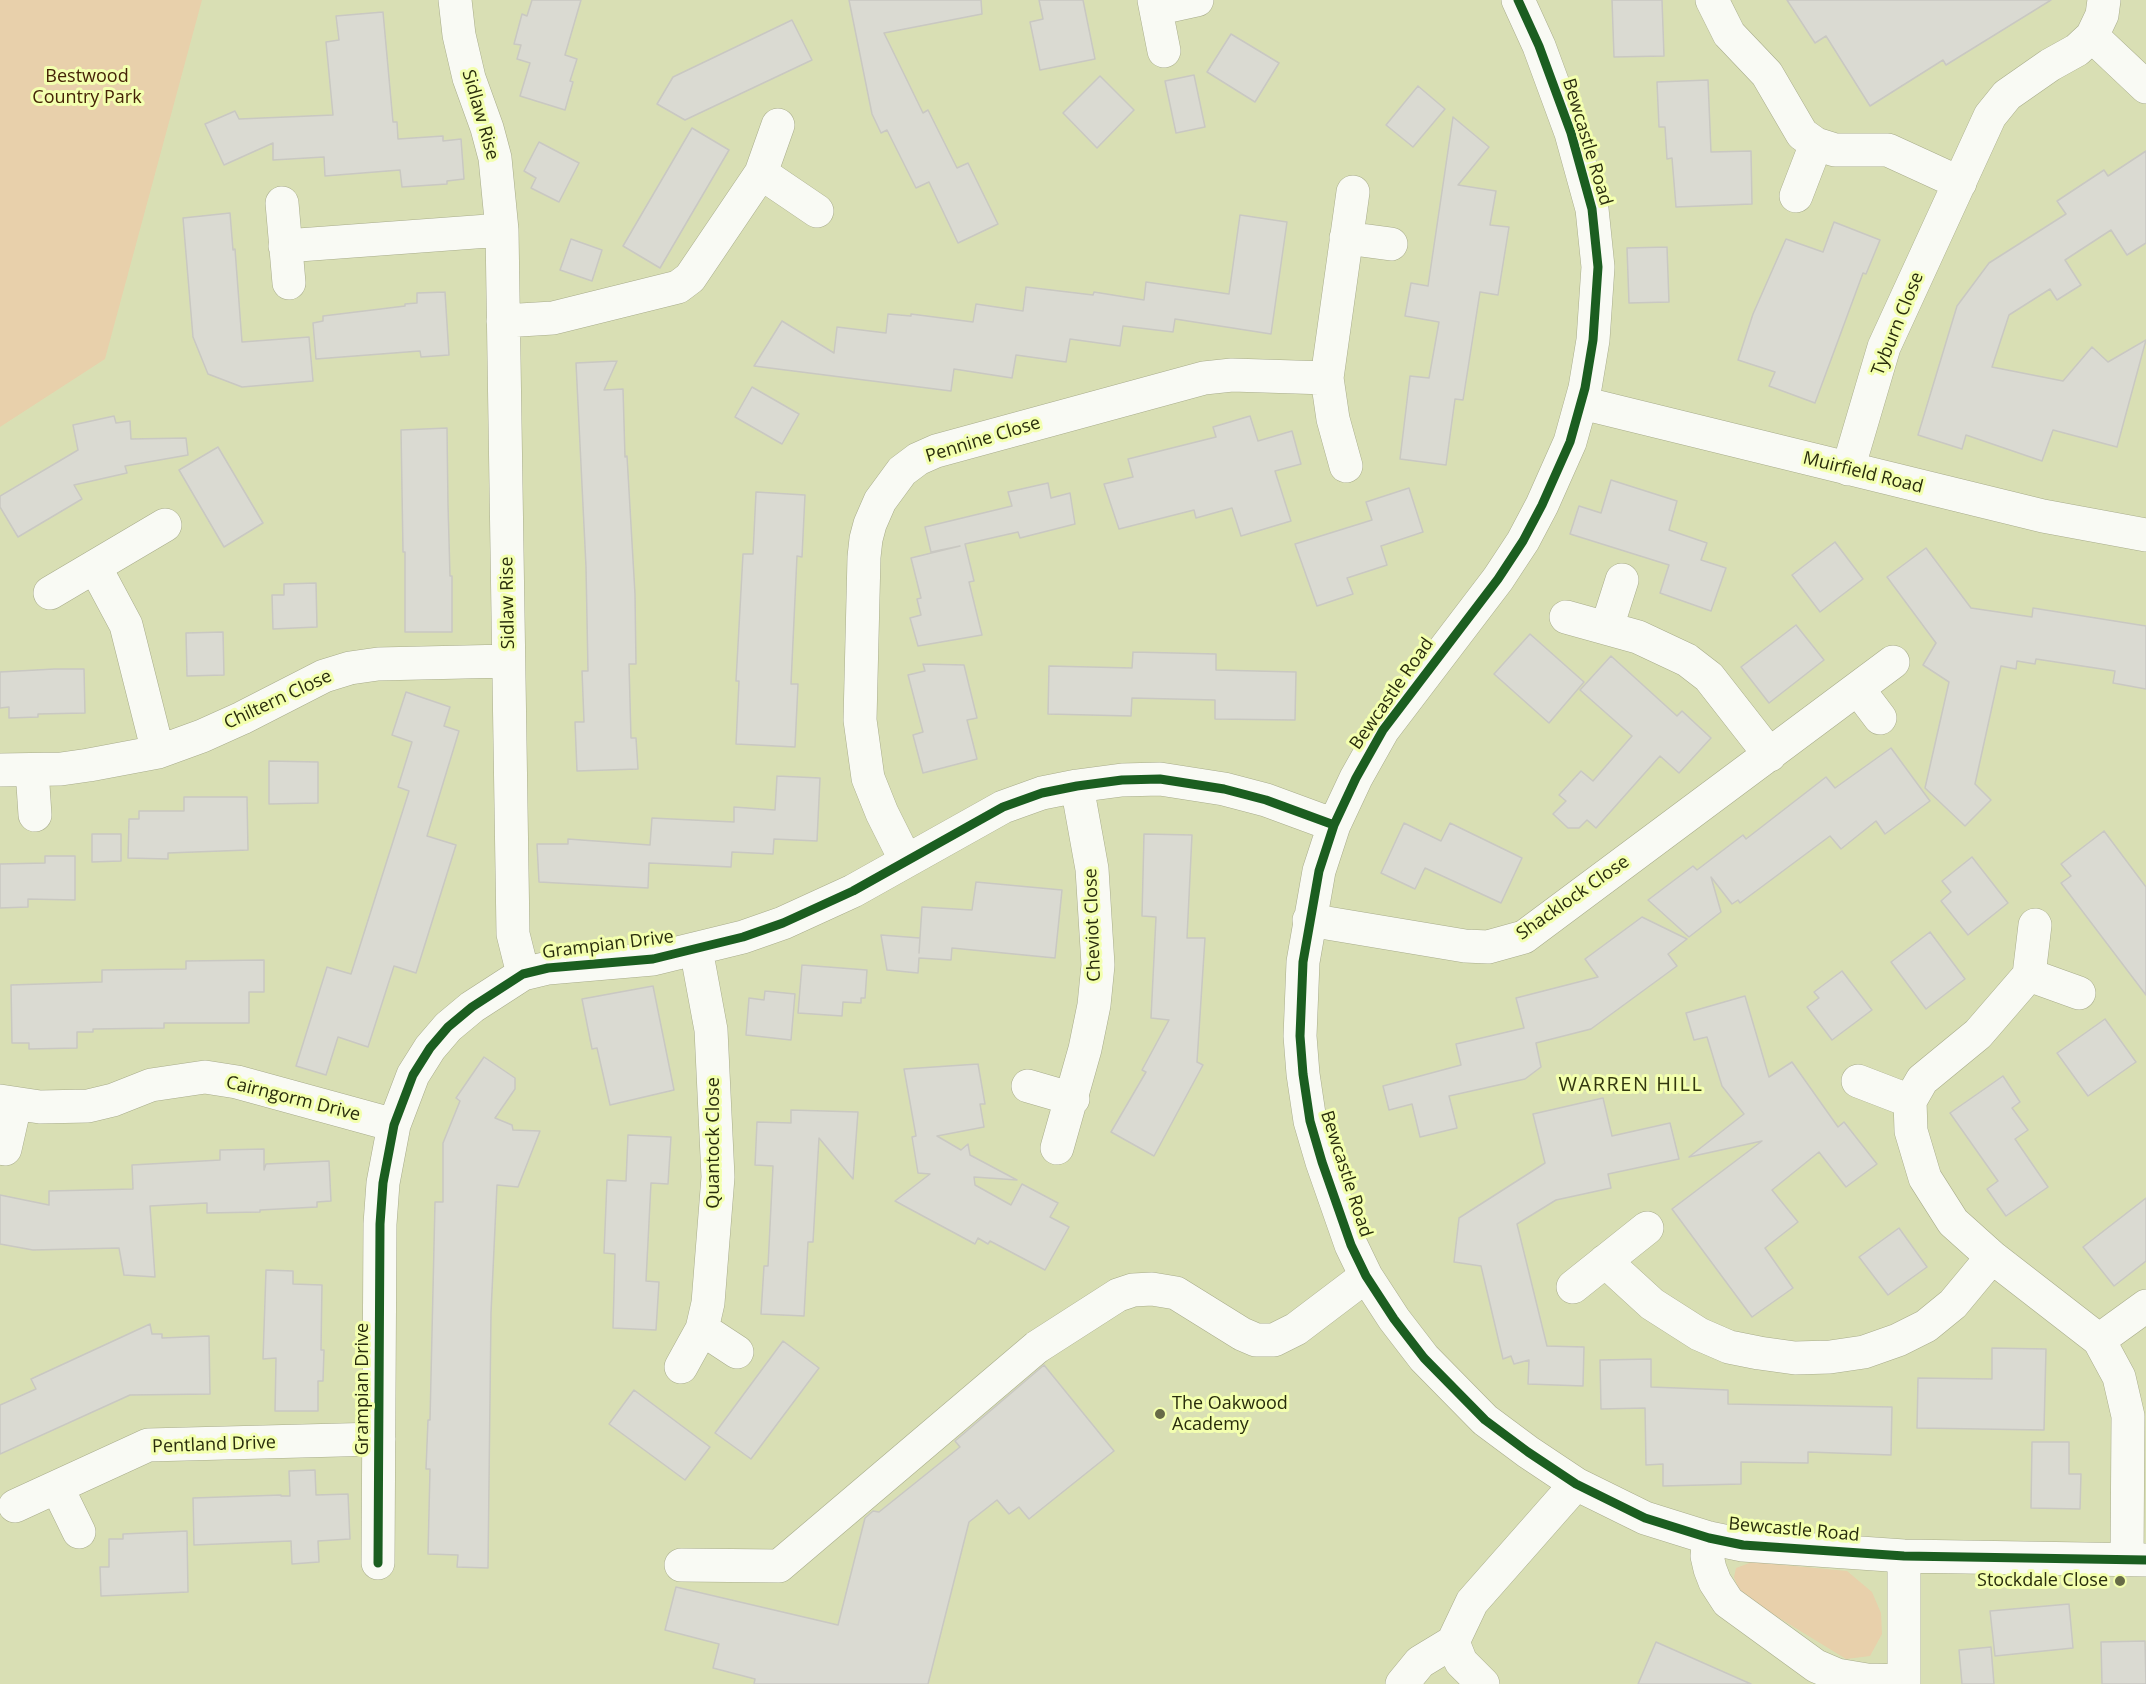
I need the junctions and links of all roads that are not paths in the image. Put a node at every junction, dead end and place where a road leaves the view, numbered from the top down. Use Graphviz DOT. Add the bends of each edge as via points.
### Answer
graph roads {
  1 [pos="455,0"];
  2 [pos="1197,0"];
  3 [pos="1518,0"];
  4 [pos="1712,0"];
  5 [pos="2104,0"];
  6 [pos="1155,4"];
  7 [pos="2092,36"];
  8 [pos="1164,51"];
  9 [pos="2146,87"];
  10 [pos="778,125"];
  11 [pos="1816,144"];
  12 [pos="761,173"];
  13 [pos="1959,183"];
  14 [pos="1353,192"];
  15 [pos="1796,196"];
  16 [pos="282,203"];
  17 [pos="818,211"];
  18 [pos="502,230"];
  19 [pos="1346,238"];
  20 [pos="1391,244"];
  21 [pos="285,246"];
  22 [pos="289,283"];
  23 [pos="503,321"];
  24 [pos="1326,378"];
  25 [pos="1582,403"];
  26 [pos="1346,466"];
  27 [pos="1848,469"];
  28 [pos="165,525"];
  29 [pos="2146,535"];
  30 [pos="95,567"];
  31 [pos="1622,580"];
  32 [pos="50,593"];
  33 [pos="1566,617"];
  34 [pos="1607,627"];
  35 [pos="508,661"];
  36 [pos="1893,662"];
  37 [pos="1858,689"];
  38 [pos="1880,718"];
  39 [pos="158,752"];
  40 [pos="1770,754"];
  41 [pos="0,770"];
  42 [pos="32,770"];
  43 [pos="1077,786"];
  44 [pos="35,815"];
  45 [pos="1334,825"];
  46 [pos="906,861"];
  47 [pos="1309,920"];
  48 [pos="2035,924"];
  49 [pos="696,949"];
  50 [pos="523,974"];
  51 [pos="2029,975"];
  52 [pos="2079,993"];
  53 [pos="1858,1081"];
  54 [pos="1028,1086"];
  55 [pos="1073,1099"];
  56 [pos="1910,1101"];
  57 [pos="7,1103"];
  58 [pos="394,1125"];
  59 [pos="1058,1148"];
  60 [pos="5,1149"];
  61 [pos="1647,1228"];
  62 [pos="1992,1257"];
  63 [pos="1605,1262"];
  64 [pos="1366,1276"];
  65 [pos="1573,1287"];
  66 [pos="2146,1306"];
  67 [pos="702,1329"];
  68 [pos="2098,1340"];
  69 [pos="737,1352"];
  70 [pos="681,1367"];
  71 [pos="379,1439"];
  72 [pos="1576,1484"];
  73 [pos="57,1486"];
  74 [pos="15,1506"];
  75 [pos="79,1532"];
  76 [pos="1709,1538"];
  77 [pos="1904,1556"];
  78 [pos="2137,1560"];
  79 [pos="378,1563"];
  80 [pos="681,1565"];
  81 [pos="1453,1642"];
  82 [pos="1904,1683"];
  83 [pos="1402,1684"];
  84 [pos="1483,1684"];
  1 -- 18 [label="street, Sidlaw Rise" via="469,78 495,158"];
  2 -- 6 [label="street"];
  3 -- 25 [label="street, Bewcastle Road" via="1571,133 1592,209 1598,267 1593,340"];
  4 -- 11 [label="street" via="1729,34 1767,74 1802,134"];
  5 -- 7 [label="street, Tyburn Close"];
  6 -- 8 [label="street"];
  7 -- 9 [label="street"];
  7 -- 13 [label="street, Tyburn Close" via="2007,95 1990,116"];
  10 -- 12 [label="street"];
  11 -- 13 [label="street" via="1835,150 1888,150"];
  11 -- 15 [label="street"];
  12 -- 17 [label="street"];
  12 -- 23 [label="street" via="690,278 678,287 553,318"];
  13 -- 27 [label="street, Tyburn Close" via="1884,347"];
  14 -- 19 [label="street"];
  16 -- 21 [label="street"];
  18 -- 21 [label="street"];
  18 -- 23 [label="street, Sidlaw Rise"];
  19 -- 20 [label="street"];
  19 -- 24 [label="street"];
  21 -- 22 [label="street"];
  23 -- 35 [label="street, Sidlaw Rise"];
  24 -- 26 [label="street"];
  24 -- 46 [label="street, Pennine Close" via="1204,378 936,450 902,471 880,501 866,539 860,720 868,778"];
  25 -- 27 [label="street, Muirfield Road"];
  25 -- 45 [label="street, Bewcastle Road" via="1570,442 1523,541 1383,730"];
  27 -- 29 [label="street, Muirfield Road" via="2043,516"];
  28 -- 30 [label="street"];
  30 -- 32 [label="street"];
  30 -- 39 [label="street" via="126,625"];
  31 -- 34 [label="street"];
  33 -- 34 [label="street"];
  34 -- 40 [label="street" via="1665,648 1709,677"];
  35 -- 39 [label="street, Chiltern Close" via="350,668 324,676 242,718"];
  35 -- 50 [label="street, Sidlaw Rise" via="513,934"];
  36 -- 37 [label="street, Shacklock Close"];
  37 -- 38 [label="street"];
  37 -- 40 [label="street, Shacklock Close"];
  39 -- 42 [label="street, Chiltern Close" via="89,765"];
  40 -- 47 [label="street, Shacklock Close" via="1524,937 1488,947 1464,946"];
  41 -- 42 [label="street, Chiltern Close"];
  42 -- 44 [label="street"];
  43 -- 45 [label="street, Grampian Drive" via="1160,779 1197,784 1266,800"];
  43 -- 46 [label="street, Grampian Drive" via="1003,807"];
  43 -- 55 [label="street, Cheviot Close" via="1092,869 1098,965 1094,1005"];
  45 -- 47 [label="street, Bewcastle Road"];
  46 -- 49 [label="street, Grampian Drive" via="792,919"];
  47 -- 64 [label="street, Bewcastle Road" via="1300,1036 1310,1121 1336,1206"];
  48 -- 51 [label="street"];
  49 -- 50 [label="street, Grampian Drive" via="653,959 548,968"];
  49 -- 67 [label="street, Quantock Close" via="711,1030 718,1176 708,1303"];
  50 -- 58 [label="street, Grampian Drive" via="472,1007 430,1048 413,1075"];
  51 -- 52 [label="street"];
  51 -- 56 [label="street" via="1978,1034 1922,1080"];
  53 -- 56 [label="street"];
  54 -- 55 [label="street"];
  55 -- 59 [label="street, Cheviot Close"];
  56 -- 62 [label="street" via="1911,1131 1925,1178 1953,1222"];
  57 -- 58 [label="street, Cairngorm Drive" via="88,1106 151,1086 205,1077 237,1082"];
  57 -- 60 [label="street, Cairngorm Drive"];
  58 -- 71 [label="street, Grampian Drive" via="380,1224"];
  61 -- 63 [label="street"];
  62 -- 63 [label="street" via="1953,1305 1898,1341 1864,1352 1795,1358 1729,1347 1699,1334 1652,1304"];
  62 -- 68 [label="street"];
  63 -- 65 [label="street"];
  64 -- 72 [label="street, Bewcastle Road" via="1400,1327 1454,1391 1485,1420"];
  64 -- 80 [label="street" via="1296,1329 1274,1340 1256,1340 1242,1334 1176,1293 1152,1289 1118,1295 1037,1347 779,1566"];
  66 -- 68 [label="street"];
  67 -- 69 [label="street"];
  67 -- 70 [label="street, Quantock Close"];
  68 -- 78 [label="street" via="2119,1377 2128,1416"];
  71 -- 73 [label="street, Pentland Drive" via="148,1445"];
  71 -- 79 [label="street, Grampian Drive"];
  72 -- 76 [label="street, Bewcastle Road" via="1645,1518"];
  72 -- 81 [label="street" via="1472,1602"];
  73 -- 74 [label="street, Pentland Drive"];
  73 -- 75 [label="street"];
  76 -- 77 [label="street, Bewcastle Road" via="1743,1545"];
  76 -- 82 [label="street" via="1710,1569 1728,1602 1816,1666 1837,1675"];
  77 -- 78 [label="street, Bewcastle Road"];
  77 -- 82 [label="street"];
  81 -- 83 [label="street" via="1420,1662"];
  81 -- 84 [label="street" via="1461,1662"];
}
